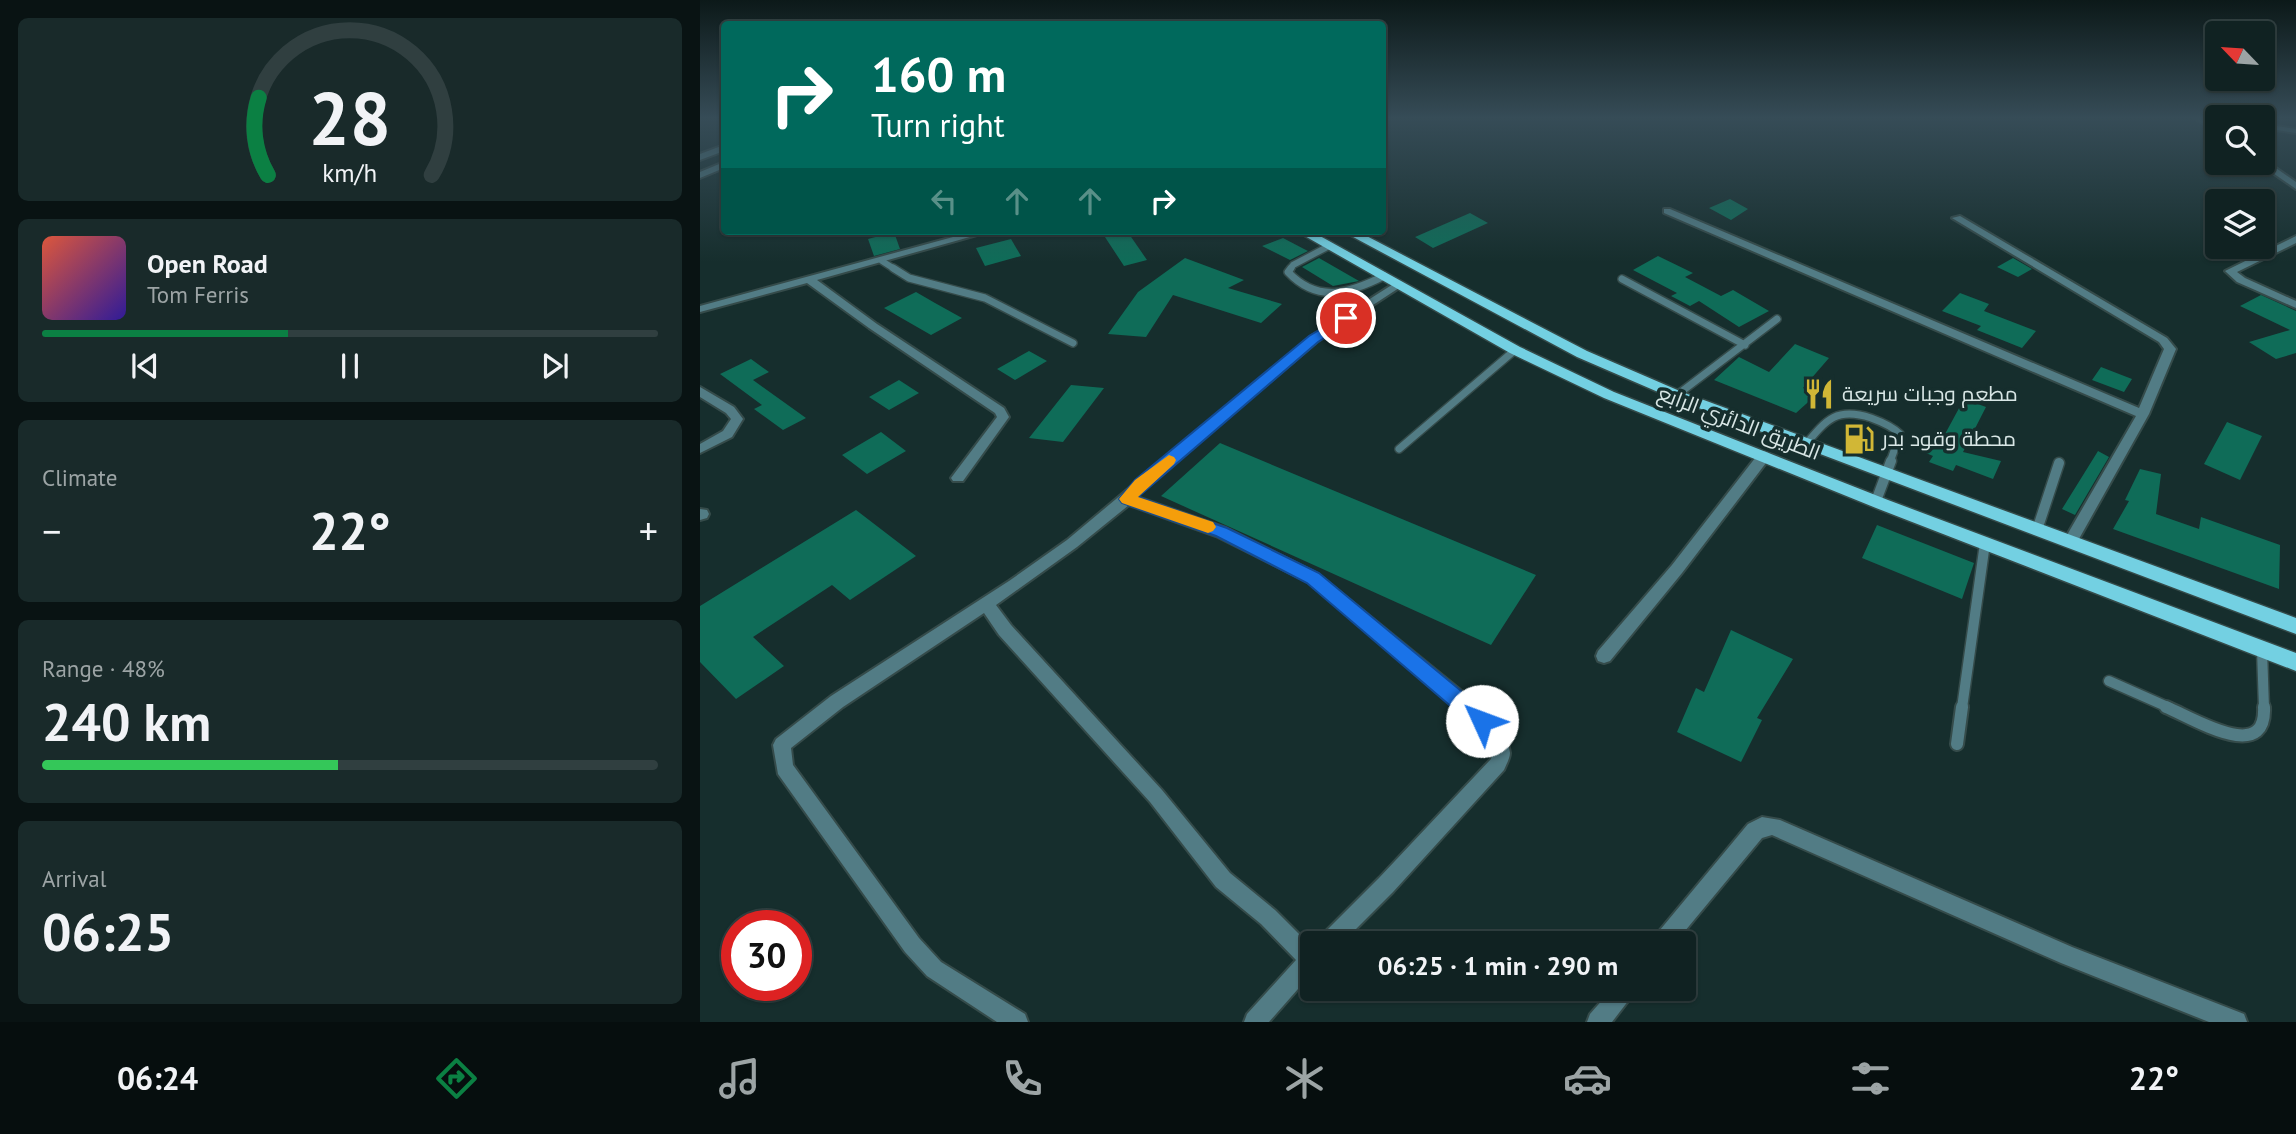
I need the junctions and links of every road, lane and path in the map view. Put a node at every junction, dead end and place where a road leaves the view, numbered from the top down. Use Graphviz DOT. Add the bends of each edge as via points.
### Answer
graph roads {
  1 [pos="718,167"];
  2 [pos="2275,171"];
  3 [pos="700,175"];
  4 [pos="2296,186"];
  5 [pos="1667,211"];
  6 [pos="1957,218"];
  7 [pos="972,235"];
  8 [pos="1308,235"];
  9 [pos="1356,235"];
  10 [pos="2296,239"];
  11 [pos="1329,246"];
  12 [pos="882,261"];
  13 [pos="1622,279"];
  14 [pos="810,280"];
  15 [pos="1391,280"];
  16 [pos="2296,305"];
  17 [pos="700,309"];
  18 [pos="1777,319"];
  19 [pos="1073,343"];
  20 [pos="1745,345"];
  21 [pos="1515,350"];
  22 [pos="700,391"];
  23 [pos="1677,395"];
  24 [pos="2143,414"];
  25 [pos="1806,444"];
  26 [pos="700,449"];
  27 [pos="1399,449"];
  28 [pos="1764,456"];
  29 [pos="2059,463"];
  30 [pos="1886,474"];
  31 [pos="958,478"];
  32 [pos="1127,499"];
  33 [pos="1876,501"];
  34 [pos="2038,530"];
  35 [pos="2070,542"];
  36 [pos="1985,543"];
  37 [pos="986,603"];
  38 [pos="2296,625"];
  39 [pos="2262,650"];
  40 [pos="1604,656"];
  41 [pos="2296,662"];
  42 [pos="2109,681"];
  43 [pos="1957,744"];
  44 [pos="1340,931"];
  45 [pos="1672,931"];
  46 [pos="1300,948"];
  47 [pos="1300,972"];
  48 [pos="1615,1001"];
  49 [pos="1017,1022"];
  50 [pos="1255,1022"];
  51 [pos="1598,1022"];
  52 [pos="2236,1022"];
  1 -- 3 [label="street"];
  2 -- 4 [label="street"];
  5 -- 24 [label="street"];
  6 -- 24 [label="street" via="2163,340 2170,349 2169,357"];
  7 -- 12 [label="street"];
  8 -- 11 [label="main road, الطريق الدائري الرابع"];
  9 -- 23 [label="main road, الطريق الدائري الرابع" via="1582,354"];
  10 -- 16 [label="street" via="2230,271"];
  11 -- 15 [label="main road, الطريق الدائري الرابع"];
  11 -- 15 [label="lane" via="1288,272 1336,295"];
  12 -- 14 [label="street"];
  12 -- 19 [label="lane" via="909,278 985,298"];
  13 -- 20 [label="lane"];
  14 -- 17 [label="street"];
  14 -- 31 [label="street" via="1000,411 1003,417"];
  15 -- 21 [label="main road, الطريق الدائري الرابع"];
  15 -- 32 [label="street" via="1314,339"];
  18 -- 20 [label="lane"];
  20 -- 23 [label="lane"];
  21 -- 27 [label="lane"];
  21 -- 28 [label="main road, الطريق الدائري الرابع" via="1665,419"];
  22 -- 26 [label="street" via="737,419 727,434"];
  23 -- 25 [label="main road, الطريق الدائري الرابع"];
  24 -- 35 [label="street"];
  25 -- 30 [label="main road, الطريق الدائري الرابع"];
  25 -- 30 [label="lane" via="1824,422 1838,414 1855,412 1892,425 1900,434"];
  28 -- 33 [label="main road, الطريق الدائري الرابع"];
  28 -- 40 [label="street"];
  29 -- 34 [label="lane"];
  30 -- 33 [label="lane"];
  30 -- 34 [label="main road, الطريق الدائري الرابع"];
  32 -- 37 [label="street"];
  32 -- 44 [label="street" via="1221,532 1313,578 1463,702 1497,741 1498,764"];
  33 -- 36 [label="main road, الطريق الدائري الرابع"];
  34 -- 35 [label="main road, الطريق الدائري الرابع"];
  35 -- 38 [label="main road, الطريق الدائري الرابع"];
  36 -- 39 [label="main road, الطريق الدائري الرابع"];
  36 -- 43 [label="lane"];
  37 -- 46 [label="street" via="1005,630 1157,796 1223,880"];
  37 -- 49 [label="street" via="811,719 782,745 784,768 912,946 934,969"];
  39 -- 41 [label="main road, الطريق الدائري الرابع"];
  39 -- 42 [label="lane" via="2265,721 2257,732 2244,737"];
  45 -- 52 [label="street" via="1755,831 1773,827 2068,956"];
  47 -- 50 [label="street"];
  48 -- 51 [label="street"];
}
